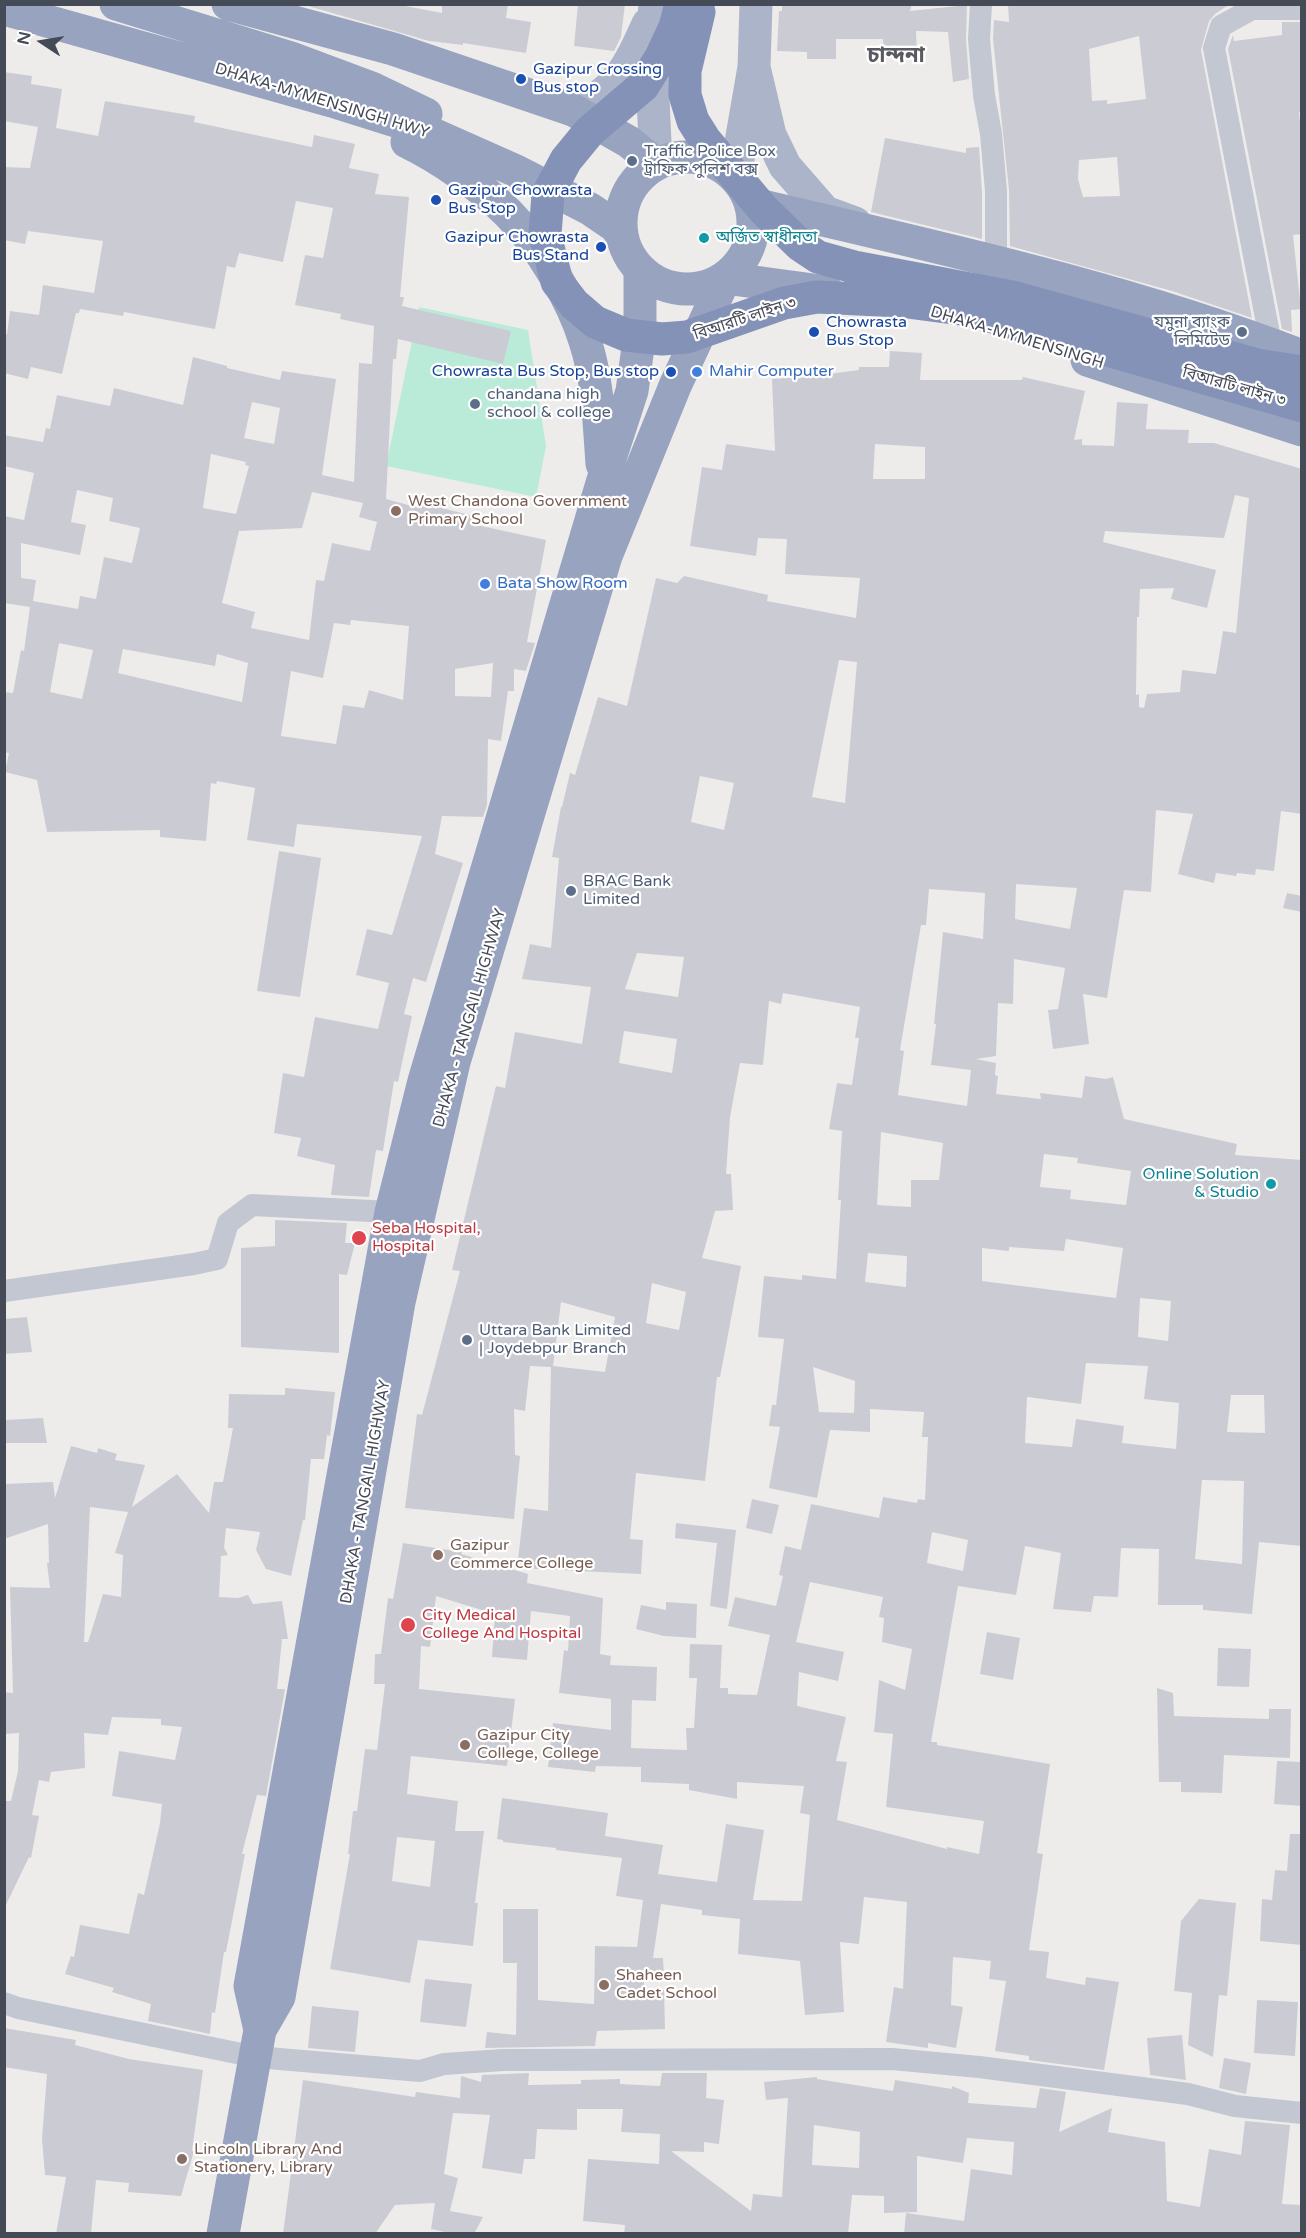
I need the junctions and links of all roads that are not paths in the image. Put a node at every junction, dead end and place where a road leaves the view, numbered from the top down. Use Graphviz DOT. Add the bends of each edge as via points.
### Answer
graph roads {
  1 [pos="116,4"];
  2 [pos="228,4"];
  3 [pos="655,4"];
  4 [pos="681,4"];
  5 [pos="700,4"];
  6 [pos="756,4"];
  7 [pos="981,4"];
  8 [pos="4,9"];
  9 [pos="1246,9"];
  10 [pos="1302,9"];
  11 [pos="754,67"];
  12 [pos="332,101"];
  13 [pos="573,110"];
  14 [pos="656,164"];
  15 [pos="743,190"];
  16 [pos="545,235"];
  17 [pos="622,235"];
  18 [pos="894,237"];
  19 [pos="996,262"];
  20 [pos="640,271"];
  21 [pos="725,278"];
  22 [pos="1270,344"];
  23 [pos="1302,356"];
  24 [pos="1302,372"];
  25 [pos="1302,406"];
  26 [pos="1302,430"];
  27 [pos="603,480"];
  28 [pos="391,1212"];
  29 [pos="4,1291"];
  30 [pos="4,2002"];
  31 [pos="258,2043"];
  32 [pos="1302,2114"];
  33 [pos="223,2234"];
  1 -- 16 [label="highway" via="291,58 422,111 469,139 541,201"];
  2 -- 13 [label="highway" via="393,49"];
  3 -- 13 [label="main road" via="632,60 618,81 603,95"];
  3 -- 14 [label="main road" via="651,55"];
  4 -- 16 [label="highway, বিআরটি লাইন ৩" via="675,27 643,86 589,132 566,160 548,194"];
  5 -- 24 [label="highway, বিআরটি লাইন ৩" via="685,71 685,95 693,121 763,209 818,257 1012,297 1257,364"];
  6 -- 11 [label="main road"];
  7 -- 19 [label="street" via="979,39 996,191"];
  8 -- 12 [label="highway, DHAKA-MYMENSINGH HWY"];
  9 -- 10 [label="street"];
  9 -- 22 [label="street" via="1221,26 1214,48"];
  11 -- 15 [label="main road"];
  11 -- 18 [label="main road" via="770,135 785,166 808,194 825,212"];
  12 -- 17 [label="highway, DHAKA-MYMENSINGH HWY" via="423,130 514,170 590,209"];
  12 -- 27 [label="highway" via="363,124 409,142 456,171 507,213 526,235 562,287 586,342 597,401"];
  13 -- 14 [label="highway" via="629,142"];
  14 -- 15 [label="highway, DHAKA-MYMENSINGH" via="676,157 698,157 718,164"];
  14 -- 17 [label="highway, DHAKA-MYMENSINGH" via="639,177 627,194 621,214"];
  15 -- 18 [label="highway, DHAKA-MYMENSINGH"];
  15 -- 21 [label="highway, DHAKA-MYMENSINGH" via="753,224 750,245 740,264"];
  16 -- 25 [label="highway, বিআরটি লাইন ৩" via="557,282 574,304 595,322 626,335 687,338 784,303 817,297 900,301 968,310"];
  17 -- 20 [label="highway, DHAKA-MYMENSINGH" via="625,248"];
  18 -- 19 [label="highway, DHAKA-MYMENSINGH"];
  19 -- 22 [label="highway, DHAKA-MYMENSINGH" via="1143,301"];
  20 -- 21 [label="highway, DHAKA-MYMENSINGH" via="655,282 690,290"];
  20 -- 27 [label="highway, DHAKA - TANGAIL HIGHWAY" via="640,333 632,391"];
  21 -- 26 [label="highway, DHAKA-MYMENSINGH" via="912,306 992,328"];
  21 -- 31 [label="highway, DHAKA - TANGAIL HIGHWAY" via="675,386 606,556 454,1062 399,1302 279,1998"];
  22 -- 23 [label="highway, DHAKA-MYMENSINGH"];
  27 -- 28 [label="highway, DHAKA - TANGAIL HIGHWAY" via="424,1081"];
  28 -- 29 [label="street" via="252,1205 228,1223 217,1258"];
  28 -- 31 [label="highway, DHAKA - TANGAIL HIGHWAY" via="250,1986"];
  30 -- 31 [label="street" via="18,2008"];
  31 -- 32 [label="street" via="420,2071 444,2064 503,2060 892,2059 1144,2088"];
  31 -- 33 [label="highway, DHAKA - TANGAIL HIGHWAY"];
}
